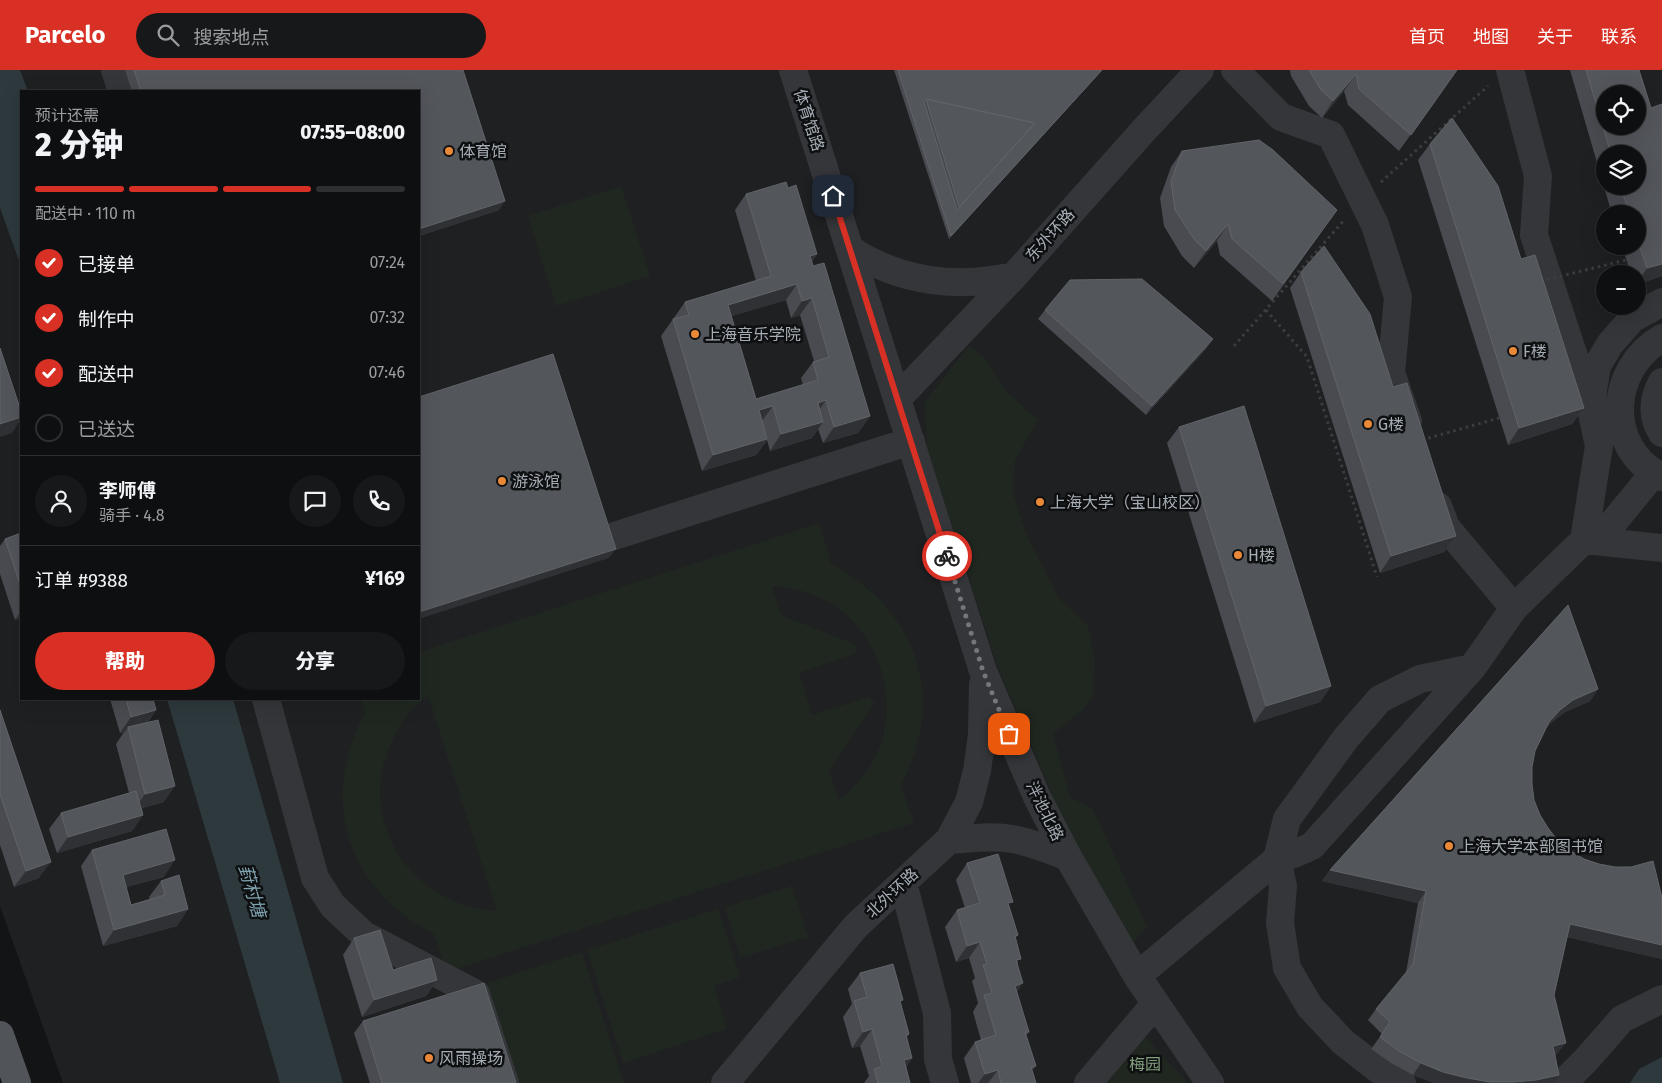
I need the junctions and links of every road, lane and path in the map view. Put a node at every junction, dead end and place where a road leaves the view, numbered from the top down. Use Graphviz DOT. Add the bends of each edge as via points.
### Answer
graph roads {
  1 [pos="115,70"];
  2 [pos="794,70"];
  3 [pos="1200,70"];
  4 [pos="1236,70"];
  5 [pos="1510,70"];
  6 [pos="122,90"];
  7 [pos="850,249"];
  8 [pos="1626,260"];
  9 [pos="1014,276"];
  10 [pos="1537,282"];
  11 [pos="1662,302"];
  12 [pos="1266,310"];
  13 [pos="1610,344"];
  14 [pos="1660,344"];
  15 [pos="1634,361"];
  16 [pos="1622,390"];
  17 [pos="1659,390"];
  18 [pos="898,398"];
  19 [pos="1498,418"];
  20 [pos="1603,421"];
  21 [pos="1662,432"];
  22 [pos="911,441"];
  23 [pos="1417,444"];
  24 [pos="1633,452"];
  25 [pos="1658,475"];
  26 [pos="1430,482"];
  27 [pos="1591,540"];
  28 [pos="1662,548"];
  29 [pos="550,558"];
  30 [pos="1378,577"];
  31 [pos="1514,608"];
  32 [pos="1472,668"];
  33 [pos="983,671"];
  34 [pos="266,700"];
  35 [pos="949,840"];
  36 [pos="1068,858"];
  37 [pos="1277,859"];
  38 [pos="903,883"];
  39 [pos="1137,976"];
  40 [pos="1662,999"];
  41 [pos="1155,1004"];
  42 [pos="0,1035"];
  43 [pos="17,1083"];
  44 [pos="506,1083"];
  45 [pos="725,1083"];
  46 [pos="945,1083"];
  47 [pos="1088,1083"];
  48 [pos="1210,1083"];
  49 [pos="1402,1083"];
  50 [pos="1563,1083"];
  1 -- 6 [label="street"];
  2 -- 7 [label="street, 体育馆路"];
  3 -- 9 [label="street, 东外环路"];
  4 -- 23 [label="street" via="1281,117 1331,135 1375,225 1398,297 1391,373"];
  5 -- 20 [label="street" via="1538,176 1534,236"];
  7 -- 9 [label="street" via="867,261 928,281 972,283"];
  7 -- 18 [label="street, 体育馆路"];
  8 -- 10 [label="path, bridge"];
  9 -- 18 [label="street, 东外环路"];
  11 -- 13 [label="street" via="1632,320"];
  12 -- 30 [label="path" via="1307,357"];
  13 -- 15 [label="street"];
  13 -- 20 [label="street" via="1597,366 1592,390"];
  14 -- 15 [label="street" via="1641,353"];
  15 -- 16 [label="street"];
  16 -- 17 [label="street"];
  16 -- 20 [label="street" via="1620,412"];
  17 -- 21 [label="street" via="1654,404 1655,417"];
  18 -- 22 [label="street, 泮池北路"];
  19 -- 23 [label="path, bridge"];
  20 -- 24 [label="street" via="1627,442"];
  20 -- 27 [label="street"];
  21 -- 24 [label="street"];
  22 -- 29 [label="street"];
  22 -- 33 [label="street, 泮池北路"];
  24 -- 25 [label="street"];
  25 -- 27 [label="street"];
  26 -- 31 [label="street" via="1446,528"];
  27 -- 28 [label="street"];
  27 -- 31 [label="street"];
  31 -- 32 [label="street"];
  32 -- 37 [label="street" via="1312,846"];
  32 -- 37 [label="street" via="1420,679 1380,699 1346,738 1287,819"];
  33 -- 35 [label="street, 北外环路" via="982,734 977,771 968,802"];
  33 -- 36 [label="street, 泮池北路" via="1037,796"];
  34 -- 44 [label="street" via="315,878 333,906 364,935 476,994"];
  35 -- 36 [label="street" via="1011,838"];
  35 -- 38 [label="street, 北外环路"];
  36 -- 39 [label="street, 泮池北路"];
  37 -- 39 [label="street"];
  37 -- 49 [label="street" via="1283,886 1280,923 1287,968 1310,1007 1343,1042 1383,1074"];
  38 -- 45 [label="street, 北外环路" via="856,926"];
  38 -- 46 [label="street" via="937,1013 938,1059"];
  39 -- 41 [label="street, 泮池北路"];
  40 -- 50 [label="street" via="1622,1019"];
  41 -- 47 [label="street"];
  41 -- 48 [label="street, 泮池北路"];
  42 -- 43 [label="main road"];
}
